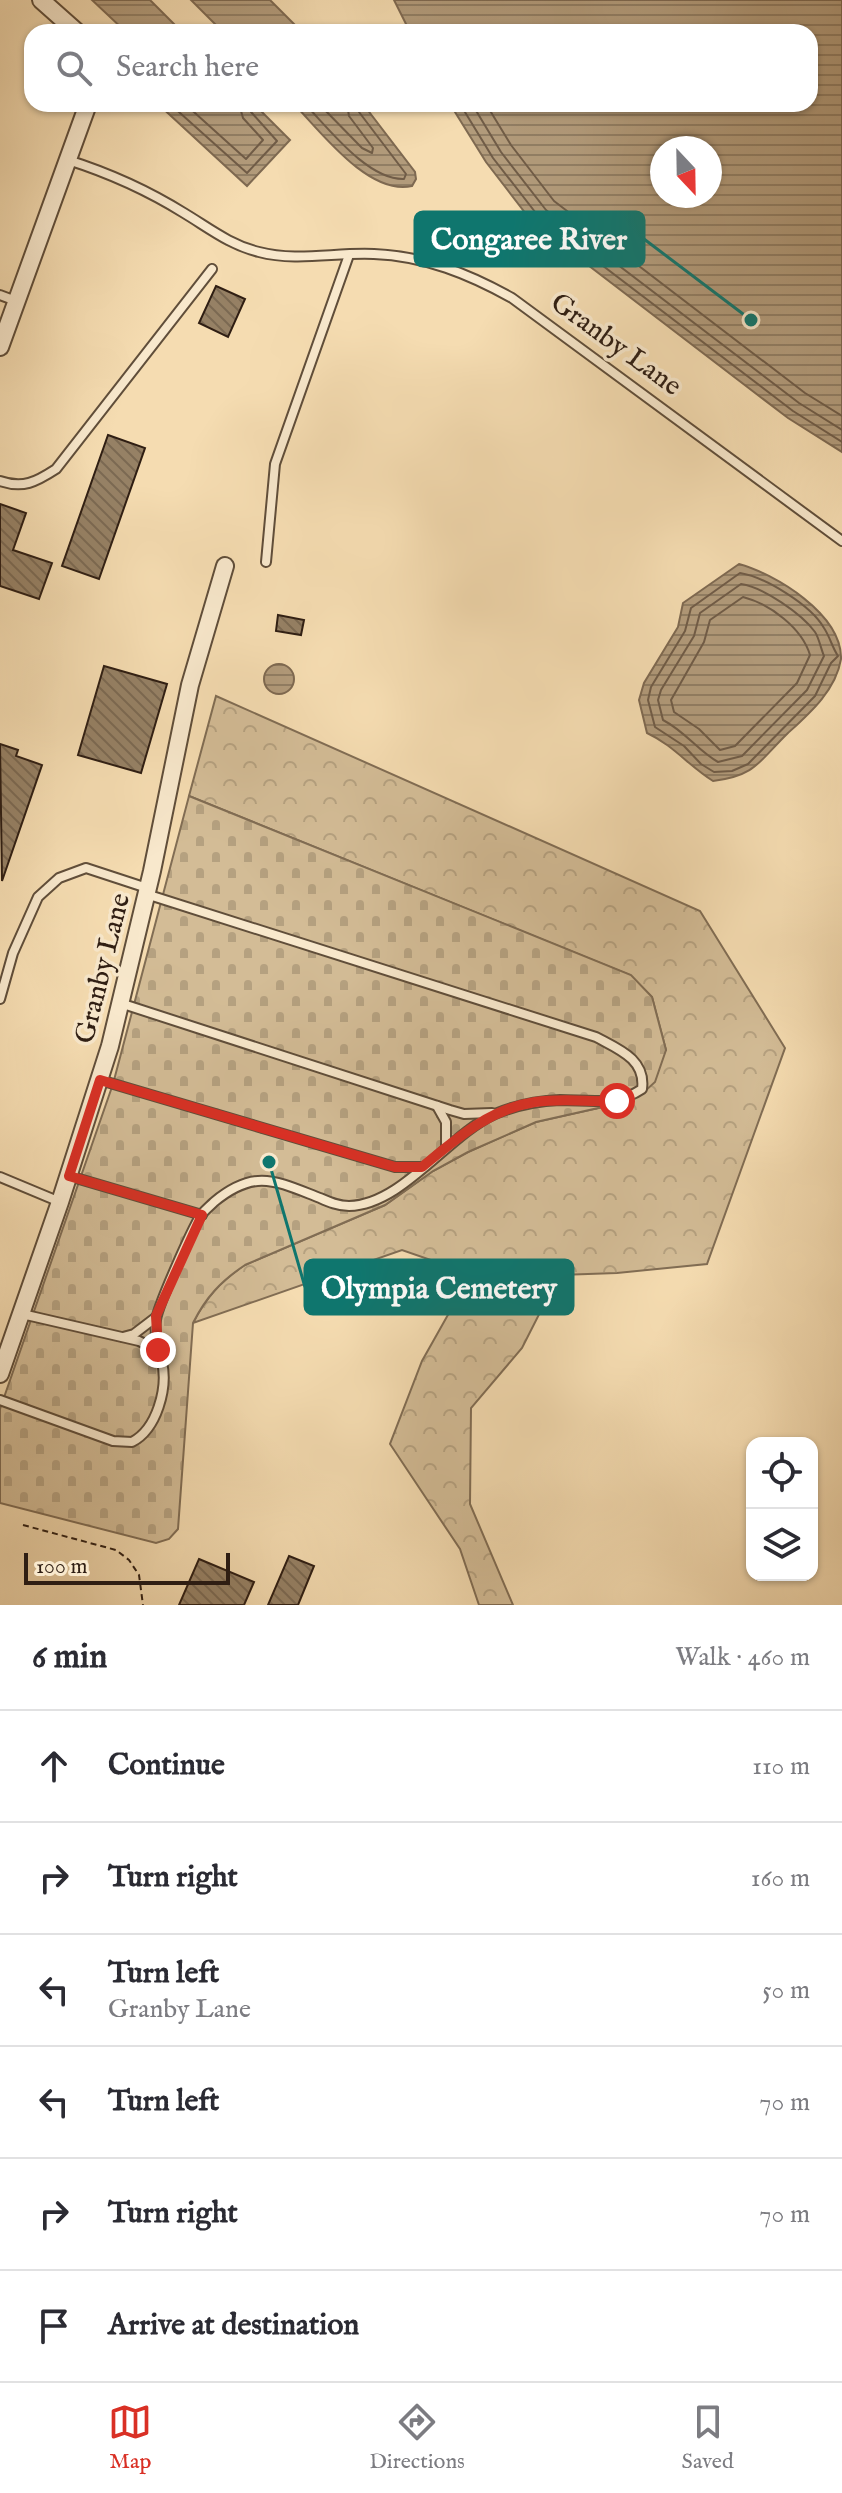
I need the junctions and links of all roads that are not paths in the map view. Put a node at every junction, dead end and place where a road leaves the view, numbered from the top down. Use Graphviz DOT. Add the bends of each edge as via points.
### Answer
graph roads {
  1 [pos="41,0"];
  2 [pos="68,24"];
  3 [pos="85,112"];
  4 [pos="68,160"];
  5 [pos="349,255"];
  6 [pos="212,269"];
  7 [pos="8,298"];
  8 [pos="0,347"];
  9 [pos="0,481"];
  10 [pos="842,541"];
  11 [pos="266,562"];
  12 [pos="225,566"];
  13 [pos="146,891"];
  14 [pos="0,999"];
  15 [pos="120,1003"];
  16 [pos="100,1080"];
  17 [pos="434,1103"];
  18 [pos="500,1111"];
  19 [pos="446,1147"];
  20 [pos="399,1167"];
  21 [pos="422,1167"];
  22 [pos="69,1176"];
  23 [pos="0,1177"];
  24 [pos="406,1180"];
  25 [pos="60,1202"];
  26 [pos="202,1215"];
  27 [pos="21,1313"];
  28 [pos="156,1317"];
  29 [pos="120,1338"];
  30 [pos="158,1350"];
  31 [pos="0,1374"];
  32 [pos="0,1400"];
  1 -- 2 [label="street"];
  3 -- 4 [label="street"];
  4 -- 5 [label="lane, Granby Lane" via="110,173 238,246 287,256"];
  4 -- 7 [label="street"];
  5 -- 10 [label="lane, Granby Lane" via="426,261 499,291"];
  5 -- 11 [label="lane" via="275,464"];
  6 -- 9 [label="lane" via="56,469 26,485"];
  7 -- 8 [label="street"];
  12 -- 13 [label="street, Granby Lane" via="190,685"];
  13 -- 14 [label="lane" via="86,868 59,878 38,897"];
  13 -- 15 [label="street, Granby Lane"];
  13 -- 18 [label="lane" via="596,1037 630,1055 643,1081 642,1089 617,1101 535,1102"];
  15 -- 16 [label="street, Granby Lane"];
  15 -- 17 [label="lane"];
  16 -- 20 [label="lane"];
  16 -- 22 [label="street, Granby Lane"];
  17 -- 18 [label="lane" via="464,1114"];
  17 -- 19 [label="lane" via="446,1122"];
  18 -- 19 [label="lane"];
  19 -- 21 [label="lane"];
  20 -- 21 [label="lane"];
  20 -- 24 [label="lane"];
  21 -- 24 [label="lane"];
  22 -- 25 [label="street, Granby Lane"];
  22 -- 26 [label="lane"];
  23 -- 25 [label="lane"];
  24 -- 26 [label="lane" via="381,1197 350,1206 280,1182 256,1180 234,1188"];
  25 -- 27 [label="street, Granby Lane"];
  26 -- 28 [label="lane"];
  27 -- 29 [label="lane"];
  27 -- 31 [label="street, Granby Lane"];
  28 -- 29 [label="lane"];
  28 -- 30 [label="lane"];
  29 -- 30 [label="lane"];
  30 -- 32 [label="lane" via="163,1363 161,1397 148,1428 132,1442 113,1441"];
}
